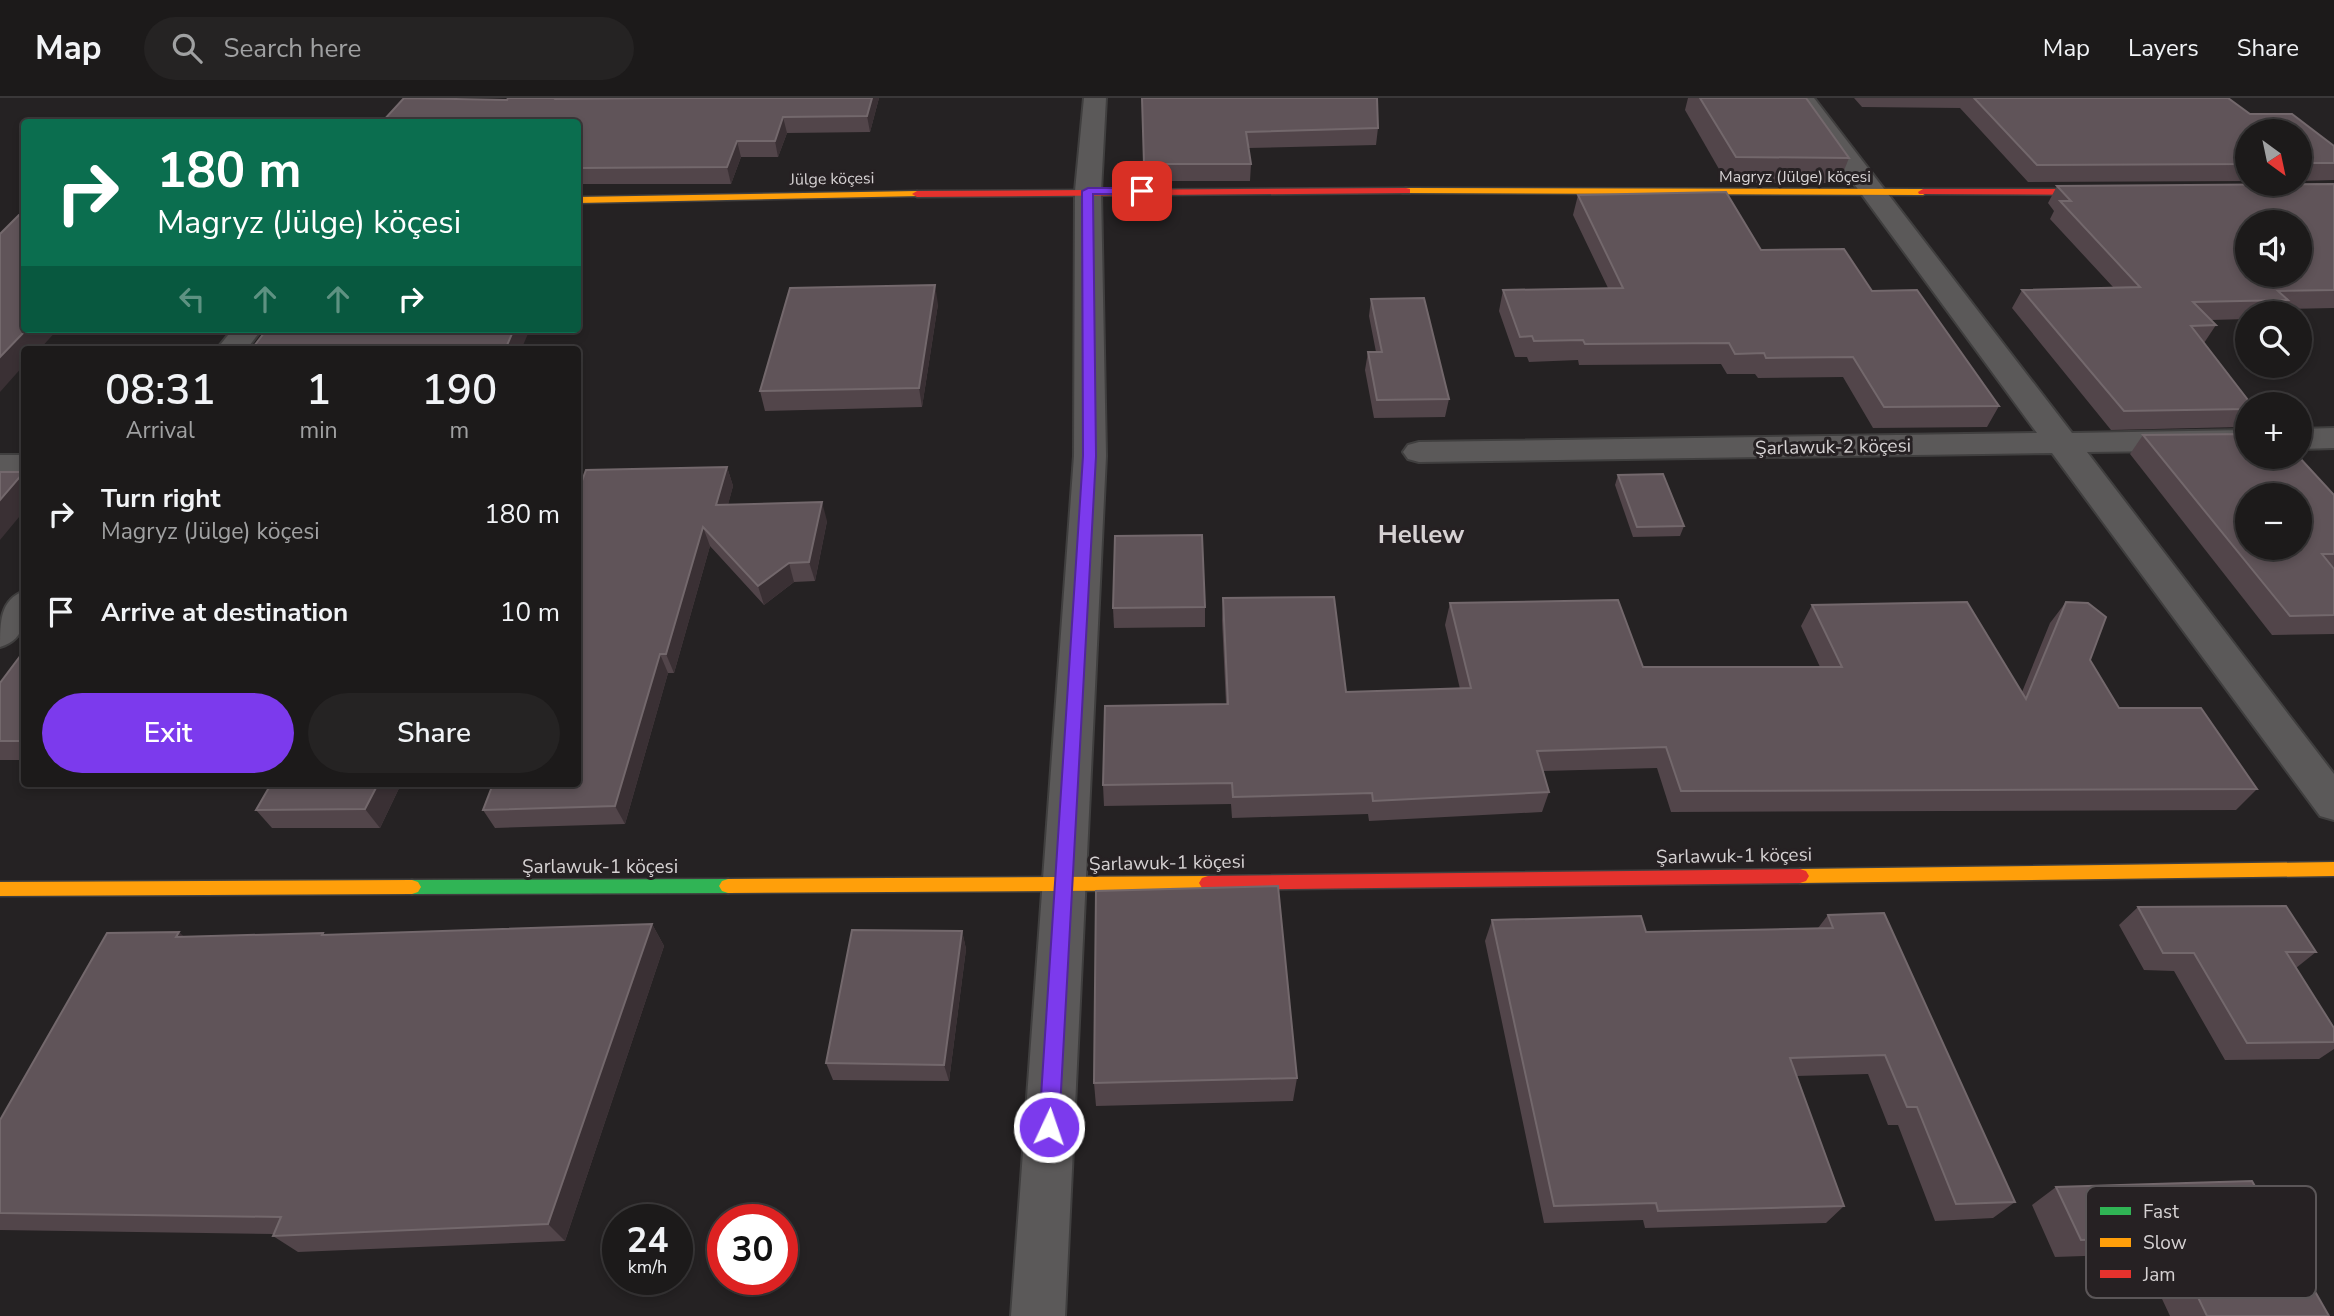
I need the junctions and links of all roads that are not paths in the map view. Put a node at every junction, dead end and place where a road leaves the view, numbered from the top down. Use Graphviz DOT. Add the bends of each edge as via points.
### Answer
graph roads {
  1 [pos="1095,98"];
  2 [pos="1802,98"];
  3 [pos="1088,191"];
  4 [pos="2124,192"];
  5 [pos="1873,194"];
  6 [pos="581,200"];
  7 [pos="2334,438"];
  8 [pos="2312,439"];
  9 [pos="2235,440"];
  10 [pos="2063,443"];
  11 [pos="1419,452"];
  12 [pos="0,465"];
  13 [pos="21,465"];
  14 [pos="21,608"];
  15 [pos="0,634"];
  16 [pos="2334,804"];
  17 [pos="2334,869"];
  18 [pos="1063,885"];
  19 [pos="0,889"];
  20 [pos="1038,1316"];
  1 -- 3 [label="street"];
  2 -- 5 [label="street"];
  3 -- 5 [label="street, Magryz (Jülge) köçesi"];
  3 -- 6 [label="street, Jülge köçesi"];
  3 -- 18 [label="street" via="1090,456"];
  4 -- 5 [label="street, Magryz (Jülge) köçesi"];
  5 -- 10 [label="street"];
  7 -- 8 [label="street"];
  9 -- 10 [label="street, Şarlawuk-2 köçesi"];
  10 -- 11 [label="street, Şarlawuk-2 köçesi"];
  10 -- 16 [label="street"];
  12 -- 13 [label="street"];
  14 -- 15 [label="street"];
  17 -- 18 [label="street, Şarlawuk-1 köçesi"];
  18 -- 19 [label="street, Şarlawuk-1 köçesi"];
  18 -- 20 [label="street"];
}
